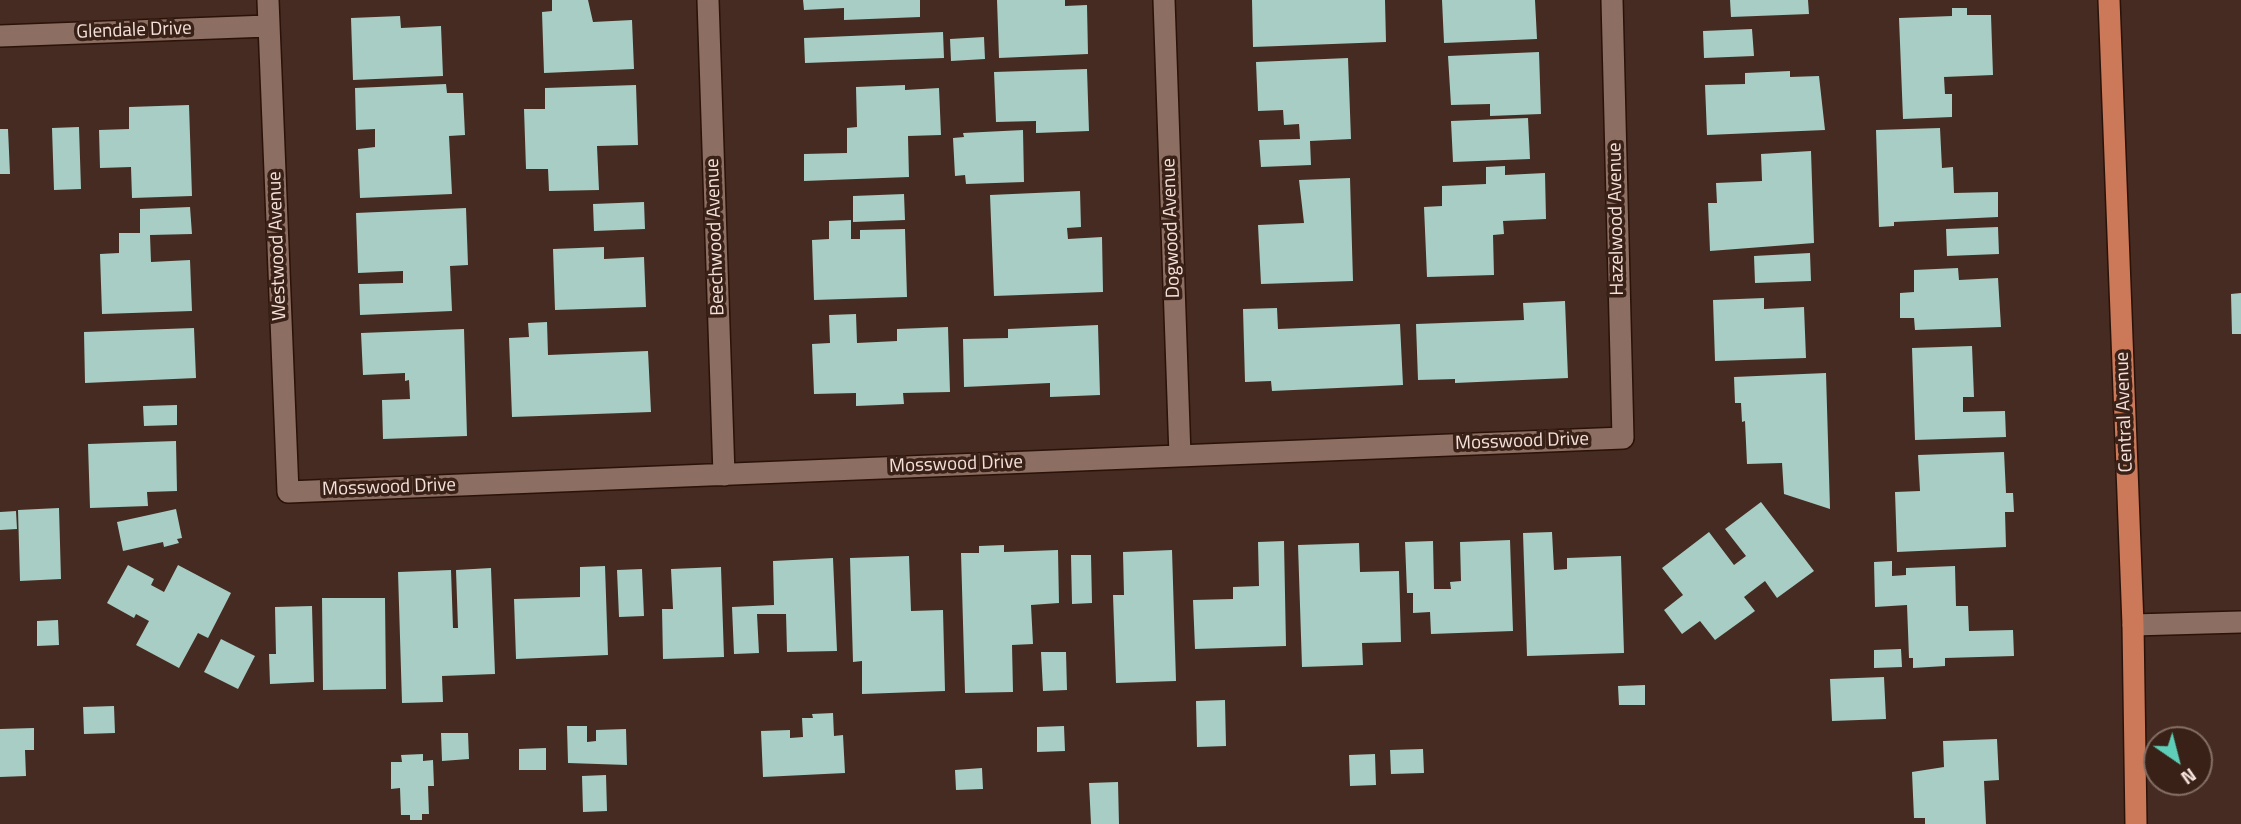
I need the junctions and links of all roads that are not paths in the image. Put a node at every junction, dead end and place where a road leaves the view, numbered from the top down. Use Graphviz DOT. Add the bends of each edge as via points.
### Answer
graph roads {
  1 [pos="268,0"];
  2 [pos="708,0"];
  3 [pos="1164,0"];
  4 [pos="1612,0"];
  5 [pos="2109,0"];
  6 [pos="268,26"];
  7 [pos="0,37"];
  8 [pos="1623,438"];
  9 [pos="1180,456"];
  10 [pos="724,475"];
  11 [pos="288,492"];
  12 [pos="2241,622"];
  13 [pos="2133,625"];
  14 [pos="2136,824"];
  1 -- 6 [label="street, Westwood Avenue"];
  2 -- 10 [label="street, Beechwood Avenue"];
  3 -- 9 [label="street, Dogwood Avenue"];
  4 -- 8 [label="street, Hazelwood Avenue"];
  5 -- 13 [label="main road, Central Avenue"];
  6 -- 7 [label="street, Glendale Drive"];
  6 -- 11 [label="street, Westwood Avenue"];
  8 -- 9 [label="street, Mosswood Drive"];
  9 -- 10 [label="street, Mosswood Drive"];
  10 -- 11 [label="street, Mosswood Drive"];
  12 -- 13 [label="street"];
  13 -- 14 [label="main road, Central Avenue"];
}
